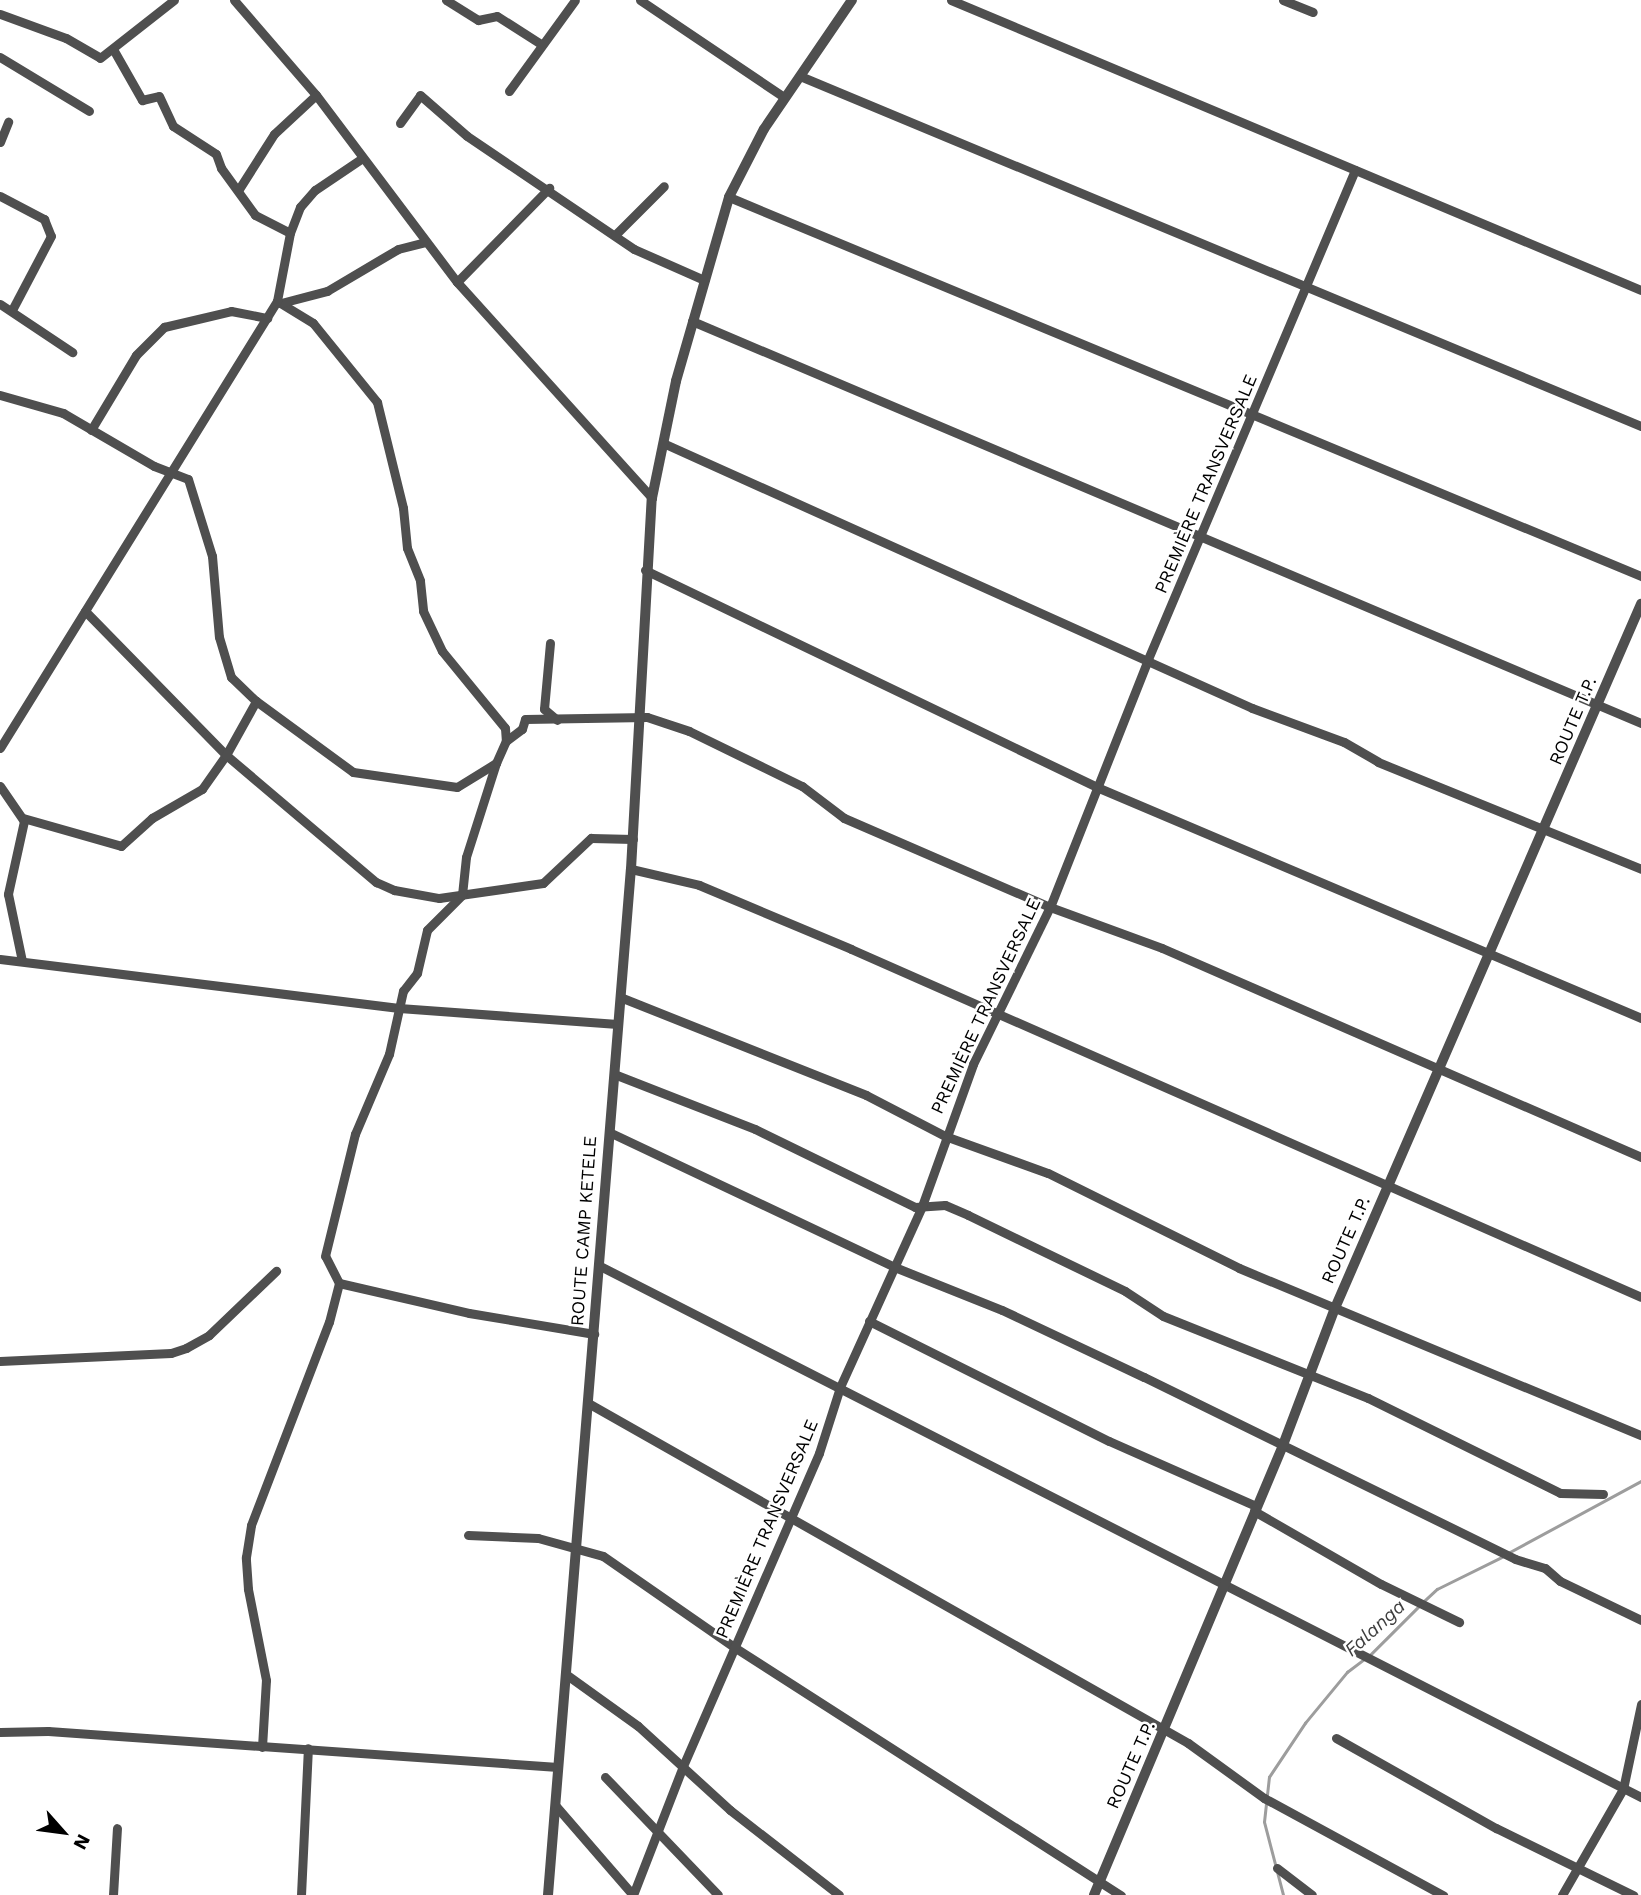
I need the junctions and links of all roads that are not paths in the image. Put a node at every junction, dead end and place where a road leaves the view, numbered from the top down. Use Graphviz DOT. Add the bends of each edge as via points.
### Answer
graph roads {
  1 [pos="174,0"];
  2 [pos="234,0"];
  3 [pos="446,0"];
  4 [pos="575,0"];
  5 [pos="640,0"];
  6 [pos="852,0"];
  7 [pos="951,0"];
  8 [pos="1283,0"];
  9 [pos="1313,12"];
  10 [pos="0,14"];
  11 [pos="541,44"];
  12 [pos="113,49"];
  13 [pos="0,57"];
  14 [pos="800,76"];
  15 [pos="509,91"];
  16 [pos="316,95"];
  17 [pos="784,97"];
  18 [pos="89,111"];
  19 [pos="8,122"];
  20 [pos="400,123"];
  21 [pos="0,142"];
  22 [pos="362,159"];
  23 [pos="1354,170"];
  24 [pos="664,186"];
  25 [pos="549,188"];
  26 [pos="239,189"];
  27 [pos="0,197"];
  28 [pos="729,197"];
  29 [pos="290,233"];
  30 [pos="615,235"];
  31 [pos="425,242"];
  32 [pos="704,280"];
  33 [pos="457,282"];
  34 [pos="1307,287"];
  35 [pos="1641,290"];
  36 [pos="279,302"];
  37 [pos="0,304"];
  38 [pos="12,310"];
  39 [pos="267,318"];
  40 [pos="692,321"];
  41 [pos="72,352"];
  42 [pos="0,395"];
  43 [pos="1252,414"];
  44 [pos="1641,426"];
  45 [pos="92,430"];
  46 [pos="663,443"];
  47 [pos="173,471"];
  48 [pos="652,498"];
  49 [pos="1202,537"];
  50 [pos="645,570"];
  51 [pos="1641,576"];
  52 [pos="1641,604"];
  53 [pos="85,611"];
  54 [pos="550,643"];
  55 [pos="1148,659"];
  56 [pos="256,701"];
  57 [pos="1599,706"];
  58 [pos="638,717"];
  59 [pos="558,721"];
  60 [pos="1641,723"];
  61 [pos="506,741"];
  62 [pos="0,748"];
  63 [pos="226,755"];
  64 [pos="496,763"];
  65 [pos="0,786"];
  66 [pos="1099,788"];
  67 [pos="0,803"];
  68 [pos="12,806"];
  69 [pos="23,818"];
  70 [pos="1545,830"];
  71 [pos="633,839"];
  72 [pos="631,869"];
  73 [pos="1641,869"];
  74 [pos="462,895"];
  75 [pos="1050,907"];
  76 [pos="1493,952"];
  77 [pos="0,959"];
  78 [pos="22,961"];
  79 [pos="620,997"];
  80 [pos="399,1008"];
  81 [pos="997,1013"];
  82 [pos="1641,1018"];
  83 [pos="617,1024"];
  84 [pos="1441,1070"];
  85 [pos="614,1074"];
  86 [pos="609,1132"];
  87 [pos="944,1136"];
  88 [pos="1641,1157"];
  89 [pos="1389,1187"];
  90 [pos="922,1206"];
  91 [pos="600,1266"];
  92 [pos="892,1266"];
  93 [pos="276,1270"];
  94 [pos="339,1283"];
  95 [pos="1641,1297"];
  96 [pos="1335,1308"];
  97 [pos="869,1321"];
  98 [pos="594,1334"];
  99 [pos="0,1361"];
  100 [pos="1310,1376"];
  101 [pos="840,1387"];
  102 [pos="588,1403"];
  103 [pos="1641,1435"];
  104 [pos="1283,1445"];
  105 [pos="1603,1494"];
  106 [pos="1255,1508"];
  107 [pos="791,1516"];
  108 [pos="468,1535"];
  109 [pos="577,1547"];
  110 [pos="1225,1585"];
  111 [pos="1641,1620"];
  112 [pos="1460,1622"];
  113 [pos="734,1647"];
  114 [pos="568,1675"];
  115 [pos="1641,1704"];
  116 [pos="1165,1730"];
  117 [pos="0,1732"];
  118 [pos="1336,1738"];
  119 [pos="262,1747"];
  120 [pos="308,1748"];
  121 [pos="683,1766"];
  122 [pos="558,1767"];
  123 [pos="605,1777"];
  124 [pos="1623,1789"];
  125 [pos="1641,1797"];
  126 [pos="555,1805"];
  127 [pos="117,1828"];
  128 [pos="657,1835"];
  129 [pos="1277,1868"];
  130 [pos="1578,1869"];
  131 [pos="1099,1883"];
  132 [pos="113,1895"];
  133 [pos="301,1895"];
  134 [pos="548,1895"];
  135 [pos="633,1895"];
  136 [pos="718,1895"];
  137 [pos="838,1895"];
  138 [pos="1094,1895"];
  139 [pos="1121,1895"];
  140 [pos="1312,1895"];
  141 [pos="1443,1895"];
  142 [pos="1562,1895"];
  143 [pos="1633,1895"];
  1 -- 12 [label="street"];
  2 -- 16 [label="street"];
  3 -- 11 [label="street" via="478,20 497,16"];
  4 -- 11 [label="street"];
  5 -- 17 [label="street"];
  6 -- 14 [label="street, ROUTE CAMP KETELE"];
  7 -- 23 [label="street"];
  8 -- 9 [label="street"];
  10 -- 12 [label="street" via="66,38 96,58"];
  11 -- 15 [label="street"];
  12 -- 26 [label="street" via="142,100 159,96 173,126 216,154 221,168"];
  13 -- 18 [label="street"];
  14 -- 17 [label="street, ROUTE CAMP KETELE"];
  14 -- 34 [label="street"];
  16 -- 22 [label="street"];
  16 -- 26 [label="street" via="274,134"];
  17 -- 28 [label="street, ROUTE CAMP KETELE"];
  19 -- 21 [label="street"];
  20 -- 25 [label="street" via="420,95 467,136"];
  22 -- 29 [label="street" via="307,197"];
  22 -- 31 [label="street"];
  23 -- 34 [label="street, PREMIÈRE TRANSVERSALE"];
  23 -- 35 [label="street"];
  24 -- 30 [label="street"];
  25 -- 30 [label="street"];
  25 -- 33 [label="street"];
  26 -- 29 [label="street" via="255,215"];
  27 -- 38 [label="street" via="44,219 51,231"];
  28 -- 32 [label="street, ROUTE CAMP KETELE"];
  28 -- 43 [label="street"];
  29 -- 36 [label="street"];
  30 -- 32 [label="street" via="657,262"];
  31 -- 33 [label="street"];
  31 -- 36 [label="street" via="398,249 327,291"];
  32 -- 40 [label="street, ROUTE CAMP KETELE"];
  33 -- 48 [label="street"];
  34 -- 43 [label="street, PREMIÈRE TRANSVERSALE"];
  34 -- 44 [label="street"];
  36 -- 39 [label="street"];
  36 -- 61 [label="street" via="313,323 377,402 404,508 407,548 420,581 423,611 442,651 505,728"];
  37 -- 38 [label="street"];
  38 -- 41 [label="street"];
  39 -- 45 [label="street" via="231,311 164,327 136,355"];
  39 -- 47 [label="street"];
  40 -- 46 [label="street, ROUTE CAMP KETELE"];
  40 -- 49 [label="street"];
  42 -- 45 [label="street" via="63,413"];
  43 -- 49 [label="street, PREMIÈRE TRANSVERSALE"];
  43 -- 51 [label="street"];
  45 -- 47 [label="street" via="154,466"];
  46 -- 48 [label="street, ROUTE CAMP KETELE"];
  46 -- 55 [label="street"];
  47 -- 53 [label="street"];
  47 -- 56 [label="street" via="188,480 198,499 212,556 210,573 228,670"];
  48 -- 50 [label="street, ROUTE CAMP KETELE"];
  49 -- 55 [label="street, PREMIÈRE TRANSVERSALE"];
  49 -- 57 [label="street"];
  50 -- 58 [label="street, ROUTE CAMP KETELE"];
  50 -- 66 [label="street"];
  52 -- 57 [label="street, ROUTE T.P."];
  53 -- 62 [label="street"];
  53 -- 63 [label="street"];
  54 -- 59 [label="street" via="544,709"];
  55 -- 66 [label="street, PREMIÈRE TRANSVERSALE"];
  55 -- 70 [label="street" via="1252,708 1343,742 1378,762"];
  56 -- 63 [label="street"];
  56 -- 64 [label="street" via="363,776 457,787"];
  57 -- 60 [label="street"];
  57 -- 70 [label="street, ROUTE T.P."];
  58 -- 59 [label="street"];
  58 -- 71 [label="street, ROUTE CAMP KETELE"];
  58 -- 75 [label="street" via="690,731 802,786 844,818"];
  59 -- 61 [label="street" via="525,719"];
  61 -- 64 [label="street"];
  63 -- 69 [label="street" via="202,789 152,818 121,846"];
  63 -- 74 [label="street" via="376,882 415,896"];
  64 -- 74 [label="street" via="466,857"];
  65 -- 68 [label="street"];
  66 -- 75 [label="street, PREMIÈRE TRANSVERSALE"];
  66 -- 76 [label="street"];
  67 -- 68 [label="street"];
  68 -- 69 [label="street"];
  69 -- 78 [label="street" via="8,894"];
  70 -- 73 [label="street"];
  70 -- 76 [label="street, ROUTE T.P."];
  71 -- 72 [label="street, ROUTE CAMP KETELE"];
  71 -- 74 [label="street" via="591,838 543,883"];
  72 -- 79 [label="street, ROUTE CAMP KETELE"];
  72 -- 81 [label="street" via="699,885"];
  74 -- 80 [label="street" via="427,930 417,973 403,991"];
  75 -- 81 [label="street, PREMIÈRE TRANSVERSALE"];
  75 -- 84 [label="street" via="1162,948"];
  76 -- 82 [label="street"];
  76 -- 84 [label="street, ROUTE T.P."];
  77 -- 78 [label="street"];
  78 -- 80 [label="street"];
  79 -- 83 [label="street, ROUTE CAMP KETELE"];
  79 -- 87 [label="street" via="816,1073"];
  80 -- 83 [label="street"];
  80 -- 94 [label="street" via="389,1054 355,1134 325,1255"];
  81 -- 87 [label="street, PREMIÈRE TRANSVERSALE"];
  81 -- 89 [label="street"];
  83 -- 85 [label="street, ROUTE CAMP KETELE"];
  84 -- 88 [label="street"];
  84 -- 89 [label="street, ROUTE T.P."];
  85 -- 86 [label="street, ROUTE CAMP KETELE"];
  85 -- 90 [label="street" via="698,1104"];
  86 -- 91 [label="street, ROUTE CAMP KETELE"];
  86 -- 92 [label="street"];
  87 -- 90 [label="street, PREMIÈRE TRANSVERSALE"];
  87 -- 96 [label="street" via="1048,1173 1239,1268"];
  89 -- 95 [label="street"];
  89 -- 96 [label="street, ROUTE T.P."];
  90 -- 92 [label="street, PREMIÈRE TRANSVERSALE"];
  90 -- 100 [label="street" via="946,1205 1125,1291 1163,1315"];
  91 -- 98 [label="street, ROUTE CAMP KETELE"];
  91 -- 101 [label="street"];
  92 -- 97 [label="street, PREMIÈRE TRANSVERSALE"];
  92 -- 104 [label="street" via="1002,1310"];
  93 -- 99 [label="street" via="209,1335 171,1353"];
  94 -- 98 [label="street" via="469,1313"];
  94 -- 119 [label="street" via="329,1322 251,1525 246,1558 267,1680"];
  96 -- 100 [label="street, ROUTE T.P."];
  96 -- 103 [label="street"];
  97 -- 101 [label="street, PREMIÈRE TRANSVERSALE"];
  97 -- 106 [label="street"];
  98 -- 102 [label="street, ROUTE CAMP KETELE"];
  100 -- 104 [label="street, ROUTE T.P."];
  100 -- 105 [label="street" via="1368,1398 1560,1493"];
  101 -- 107 [label="street, PREMIÈRE TRANSVERSALE" via="819,1453"];
  101 -- 110 [label="street"];
  102 -- 107 [label="street"];
  102 -- 109 [label="street, ROUTE CAMP KETELE"];
  104 -- 106 [label="street, ROUTE T.P."];
  104 -- 111 [label="street" via="1515,1559 1545,1568 1560,1581"];
  106 -- 110 [label="street, ROUTE T.P."];
  106 -- 112 [label="street" via="1381,1584"];
  107 -- 113 [label="street, PREMIÈRE TRANSVERSALE"];
  107 -- 116 [label="street"];
  108 -- 109 [label="street" via="538,1538"];
  109 -- 113 [label="street" via="603,1556"];
  109 -- 114 [label="street, ROUTE CAMP KETELE"];
  110 -- 116 [label="street, ROUTE T.P."];
  110 -- 124 [label="street"];
  113 -- 121 [label="street, PREMIÈRE TRANSVERSALE"];
  113 -- 131 [label="street" via="919,1762"];
  114 -- 121 [label="street"];
  114 -- 122 [label="street, ROUTE CAMP KETELE"];
  115 -- 124 [label="street"];
  116 -- 131 [label="street, ROUTE T.P."];
  116 -- 141 [label="street" via="1264,1798"];
  117 -- 119 [label="street" via="48,1731"];
  118 -- 130 [label="street"];
  119 -- 120 [label="street"];
  120 -- 122 [label="street"];
  120 -- 133 [label="street"];
  121 -- 128 [label="street, PREMIÈRE TRANSVERSALE"];
  121 -- 137 [label="street" via="730,1810"];
  122 -- 126 [label="street, ROUTE CAMP KETELE"];
  123 -- 128 [label="street"];
  124 -- 125 [label="street"];
  124 -- 130 [label="street"];
  126 -- 134 [label="street, ROUTE CAMP KETELE"];
  126 -- 135 [label="street"];
  127 -- 132 [label="street"];
  128 -- 135 [label="street, PREMIÈRE TRANSVERSALE"];
  128 -- 136 [label="street"];
  129 -- 140 [label="street"];
  130 -- 142 [label="street"];
  130 -- 143 [label="street"];
  131 -- 138 [label="street, ROUTE T.P."];
  131 -- 139 [label="street"];
}
